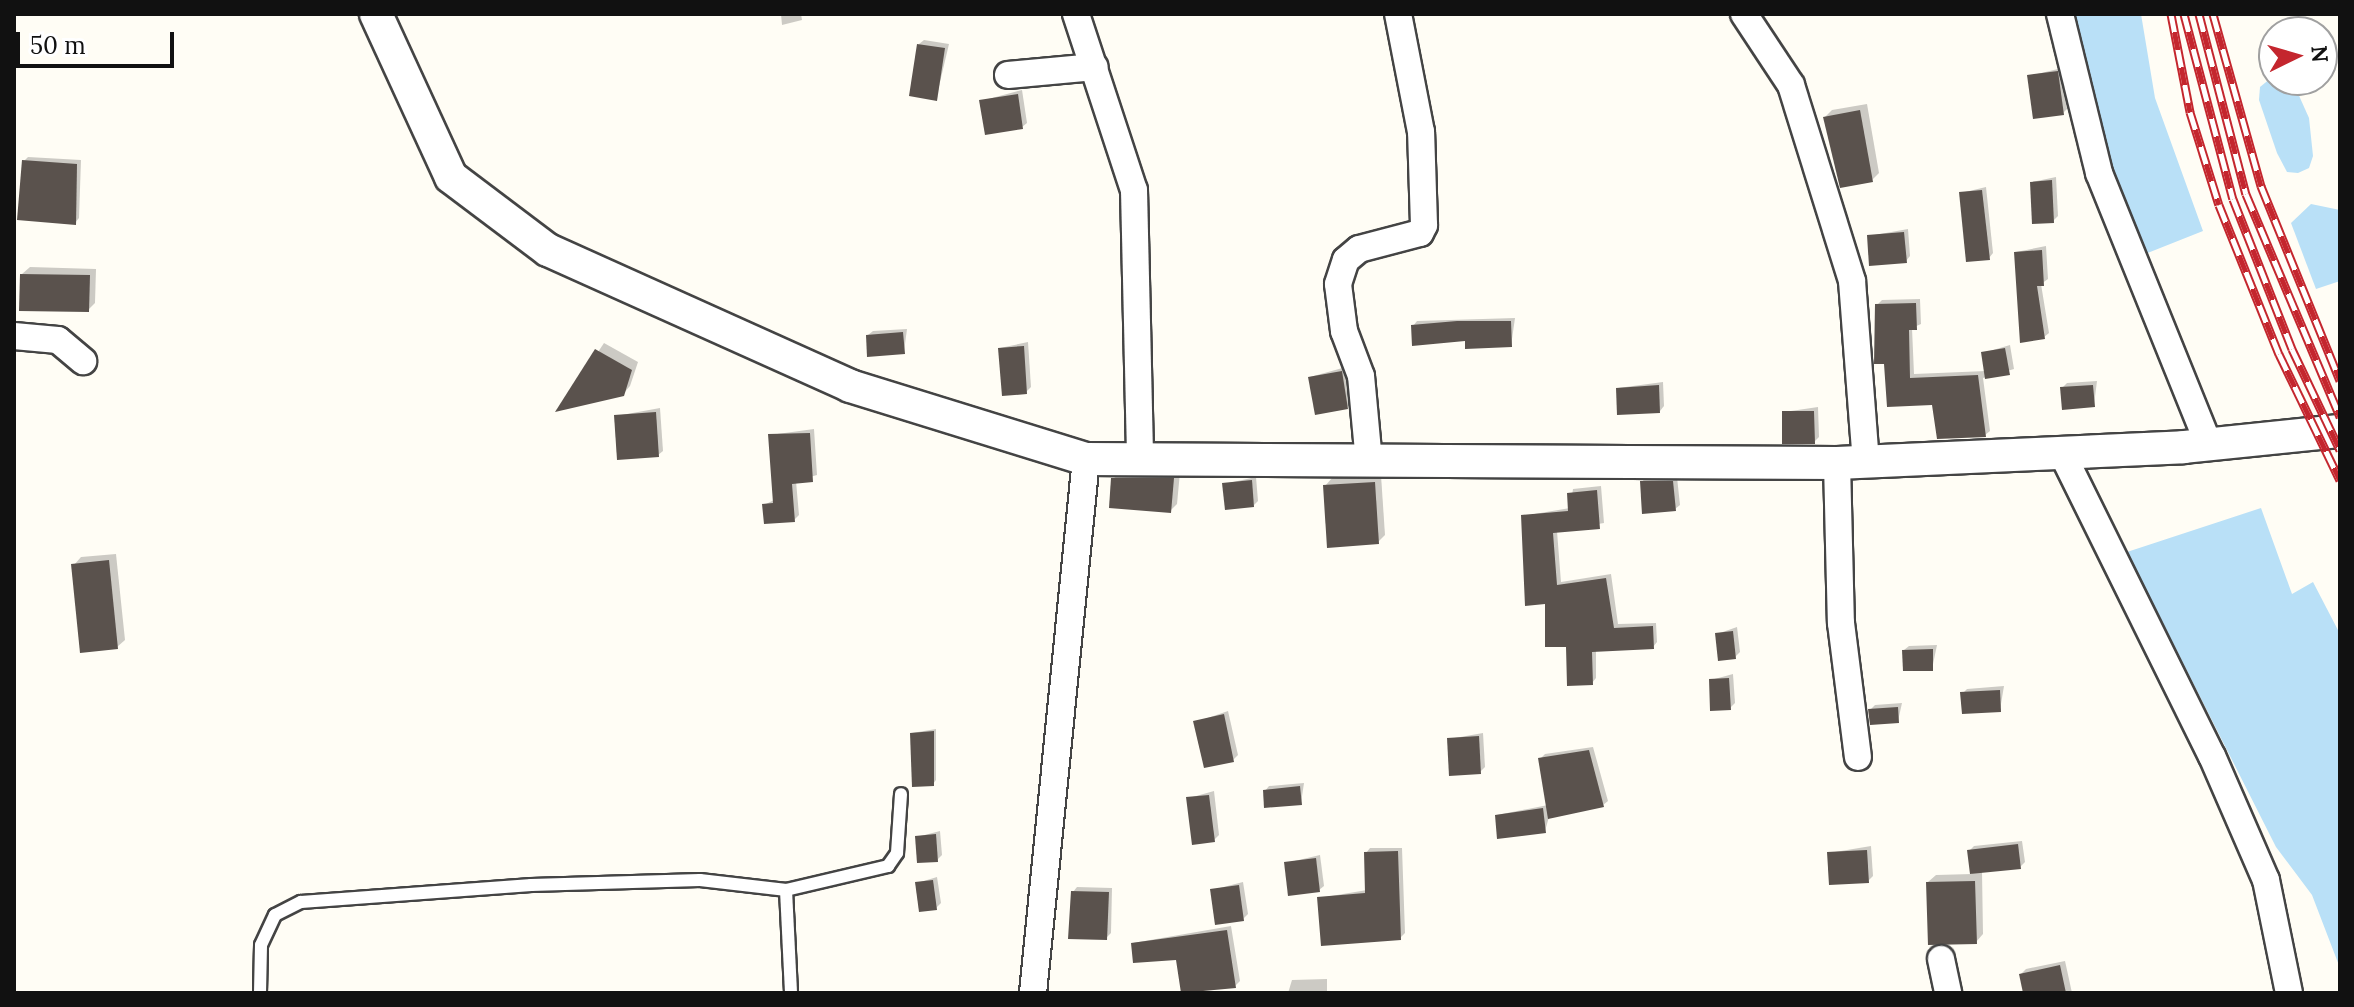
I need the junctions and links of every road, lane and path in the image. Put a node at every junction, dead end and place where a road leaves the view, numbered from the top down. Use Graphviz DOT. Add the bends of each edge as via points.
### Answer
graph roads {
  1 [pos="377,14"];
  2 [pos="1055,14"];
  3 [pos="1398,14"];
  4 [pos="1744,14"];
  5 [pos="2060,14"];
  6 [pos="1078,22"];
  7 [pos="1095,67"];
  8 [pos="1008,75"];
  9 [pos="14,336"];
  10 [pos="83,361"];
  11 [pos="2340,431"];
  12 [pos="2209,445"];
  13 [pos="2062,453"];
  14 [pos="1086,459"];
  15 [pos="1140,461"];
  16 [pos="1369,462"];
  17 [pos="1851,462"];
  18 [pos="1858,757"];
  19 [pos="901,794"];
  20 [pos="786,890"];
  21 [pos="1941,959"];
  22 [pos="260,993"];
  23 [pos="791,993"];
  24 [pos="1033,993"];
  25 [pos="1948,993"];
  26 [pos="2289,993"];
  1 -- 14 [label="street" via="451,177 548,250 850,386"];
  2 -- 6 [label="street"];
  3 -- 16 [label="street" via="1421,132 1424,225 1420,233 1359,249 1346,260 1338,284 1344,331 1361,376"];
  4 -- 17 [label="street" via="1791,85 1852,281"];
  5 -- 12 [label="street" via="2099,173"];
  6 -- 7 [label="street"];
  7 -- 8 [label="street"];
  7 -- 15 [label="street" via="1134,190"];
  9 -- 10 [label="street" via="58,340"];
  11 -- 12 [label="street"];
  12 -- 13 [label="street"];
  13 -- 17 [label="street"];
  13 -- 26 [label="street" via="2212,756 2266,880"];
  14 -- 15 [label="street"];
  14 -- 24 [label="street"];
  15 -- 16 [label="street"];
  16 -- 17 [label="street"];
  17 -- 18 [label="street" via="1841,623"];
  19 -- 20 [label="lane" via="897,853 888,866"];
  20 -- 22 [label="lane" via="673,881 531,885 301,902 275,915 261,945"];
  20 -- 23 [label="lane"];
  21 -- 25 [label="street"];
}
